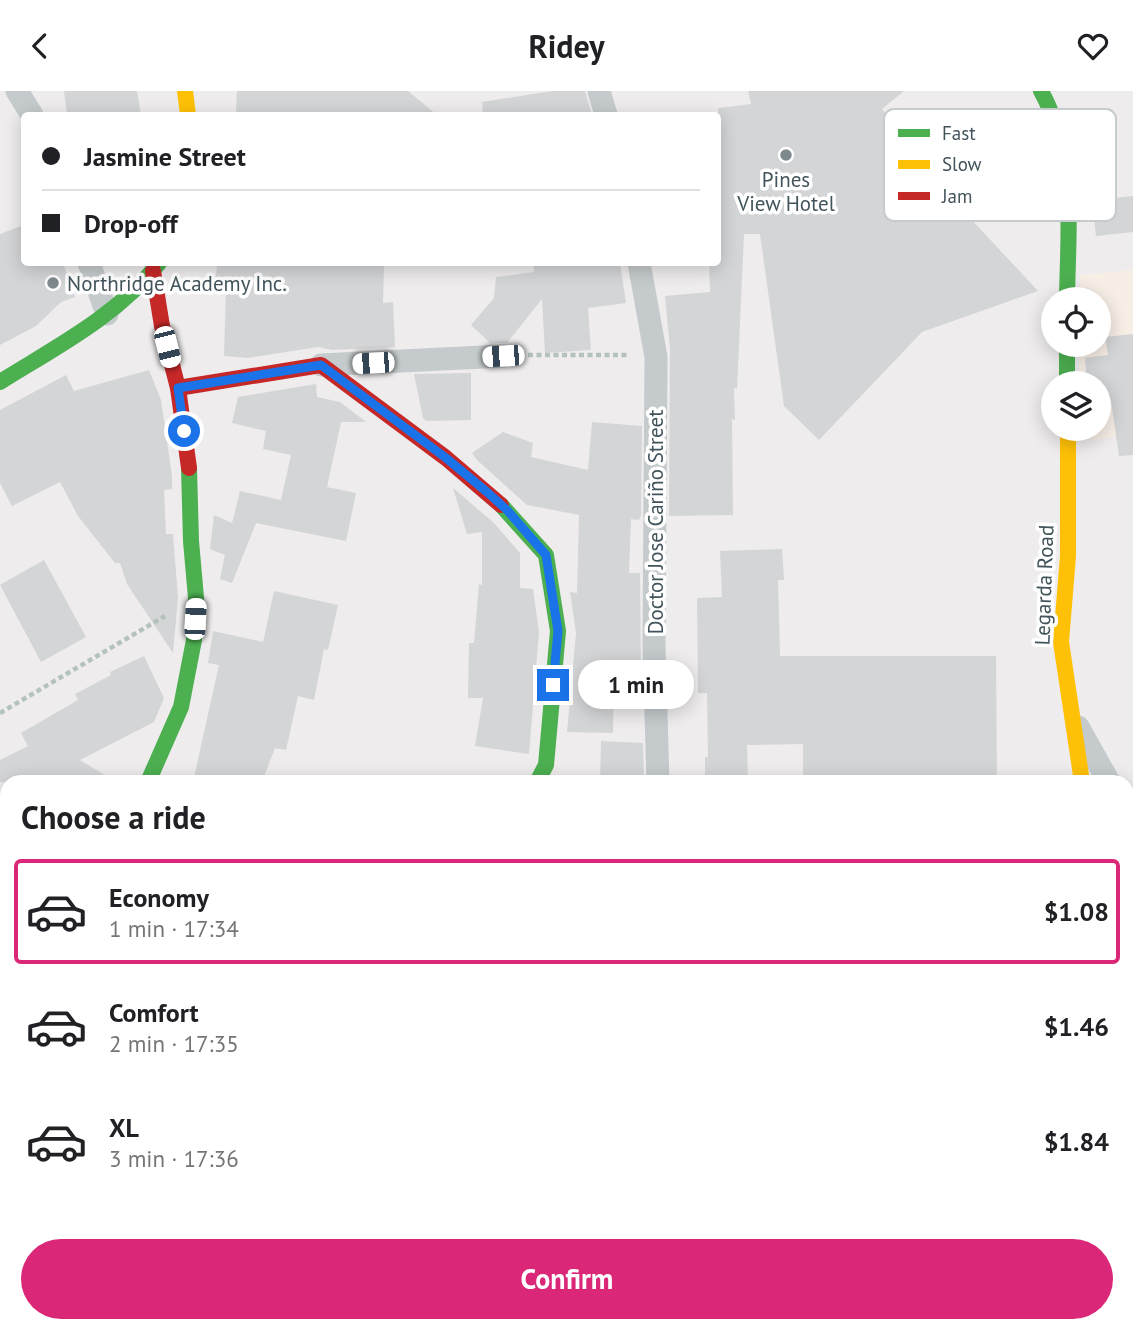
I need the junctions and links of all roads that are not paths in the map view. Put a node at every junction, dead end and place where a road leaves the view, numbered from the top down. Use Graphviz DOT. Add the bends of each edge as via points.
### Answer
graph roads {
  1 [pos="17,91"];
  2 [pos="185,91"];
  3 [pos="599,91"];
  4 [pos="1041,91"];
  5 [pos="1051,109"];
  6 [pos="30,112"];
  7 [pos="188,112"];
  8 [pos="605,112"];
  9 [pos="1068,221"];
  10 [pos="90,266"];
  11 [pos="640,266"];
  12 [pos="156,267"];
  13 [pos="1067,287"];
  14 [pos="107,314"];
  15 [pos="503,356"];
  16 [pos="321,365"];
  17 [pos="0,382"];
  18 [pos="178,388"];
  19 [pos="1068,441"];
  20 [pos="1071,714"];
  21 [pos="151,775"];
  22 [pos="541,775"];
  23 [pos="658,775"];
  24 [pos="1081,775"];
  25 [pos="1105,775"];
  1 -- 6 [label="street"];
  2 -- 7 [label="street"];
  3 -- 8 [label="street"];
  4 -- 5 [label="street"];
  9 -- 13 [label="street"];
  10 -- 14 [label="street"];
  11 -- 23 [label="street, Doctor Jose Cariño Street" via="656,357"];
  12 -- 14 [label="street"];
  12 -- 18 [label="street" via="162,326"];
  14 -- 17 [label="street"];
  15 -- 16 [label="street"];
  16 -- 18 [label="street"];
  16 -- 22 [label="street" via="487,492 546,555 558,631 546,765"];
  18 -- 21 [label="street" via="190,474 194,640 181,708"];
  19 -- 20 [label="street, Legarda Road" via="1068,555 1061,642"];
  20 -- 24 [label="street, Legarda Road"];
  20 -- 25 [label="street"];
}
